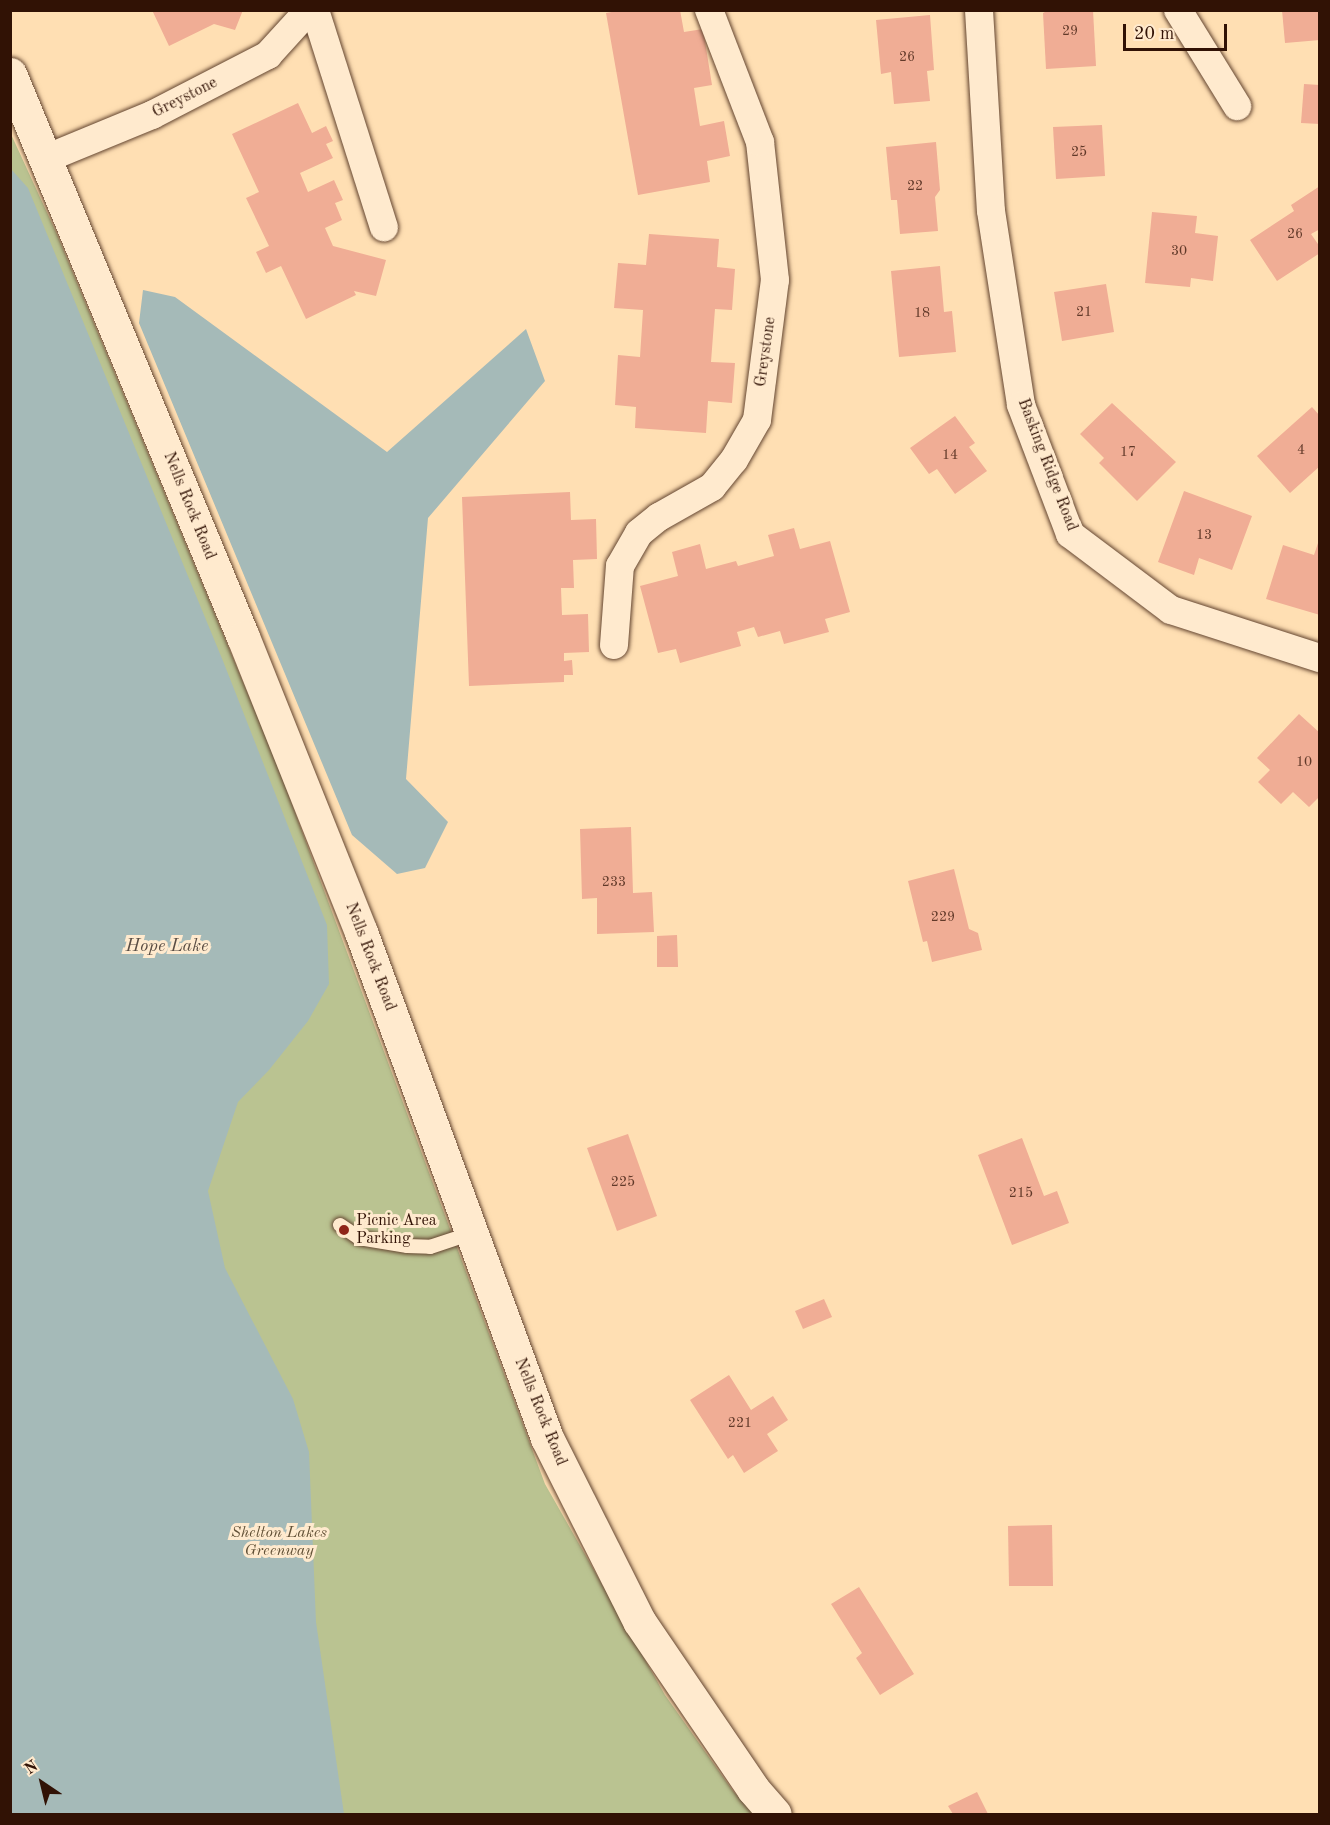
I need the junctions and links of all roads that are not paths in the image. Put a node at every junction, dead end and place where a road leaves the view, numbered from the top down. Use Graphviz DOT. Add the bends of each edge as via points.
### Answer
graph roads {
  1 [pos="309,10"];
  2 [pos="315,10"];
  3 [pos="709,10"];
  4 [pos="979,10"];
  5 [pos="1178,10"];
  6 [pos="12,79"];
  7 [pos="1238,106"];
  8 [pos="45,159"];
  9 [pos="384,227"];
  10 [pos="614,645"];
  11 [pos="1320,658"];
  12 [pos="340,1225"];
  13 [pos="472,1233"];
  14 [pos="775,1815"];
  1 -- 8 [label="street, Greystone" via="268,56 152,115"];
  2 -- 9 [label="street"];
  3 -- 10 [label="street, Greystone" via="760,142 775,280 757,420 734,460 712,487 639,533 620,566"];
  4 -- 11 [label="street, Basking Ridge Road" via="991,211 1021,405 1070,534 1171,610"];
  5 -- 7 [label="street"];
  6 -- 8 [label="main road, Nells Rock Road"];
  8 -- 13 [label="main road, Nells Rock Road" via="361,932"];
  12 -- 13 [label="lane" via="359,1238 407,1246 430,1247"];
  13 -- 14 [label="main road, Nells Rock Road" via="547,1438 639,1621 753,1789"];
}
